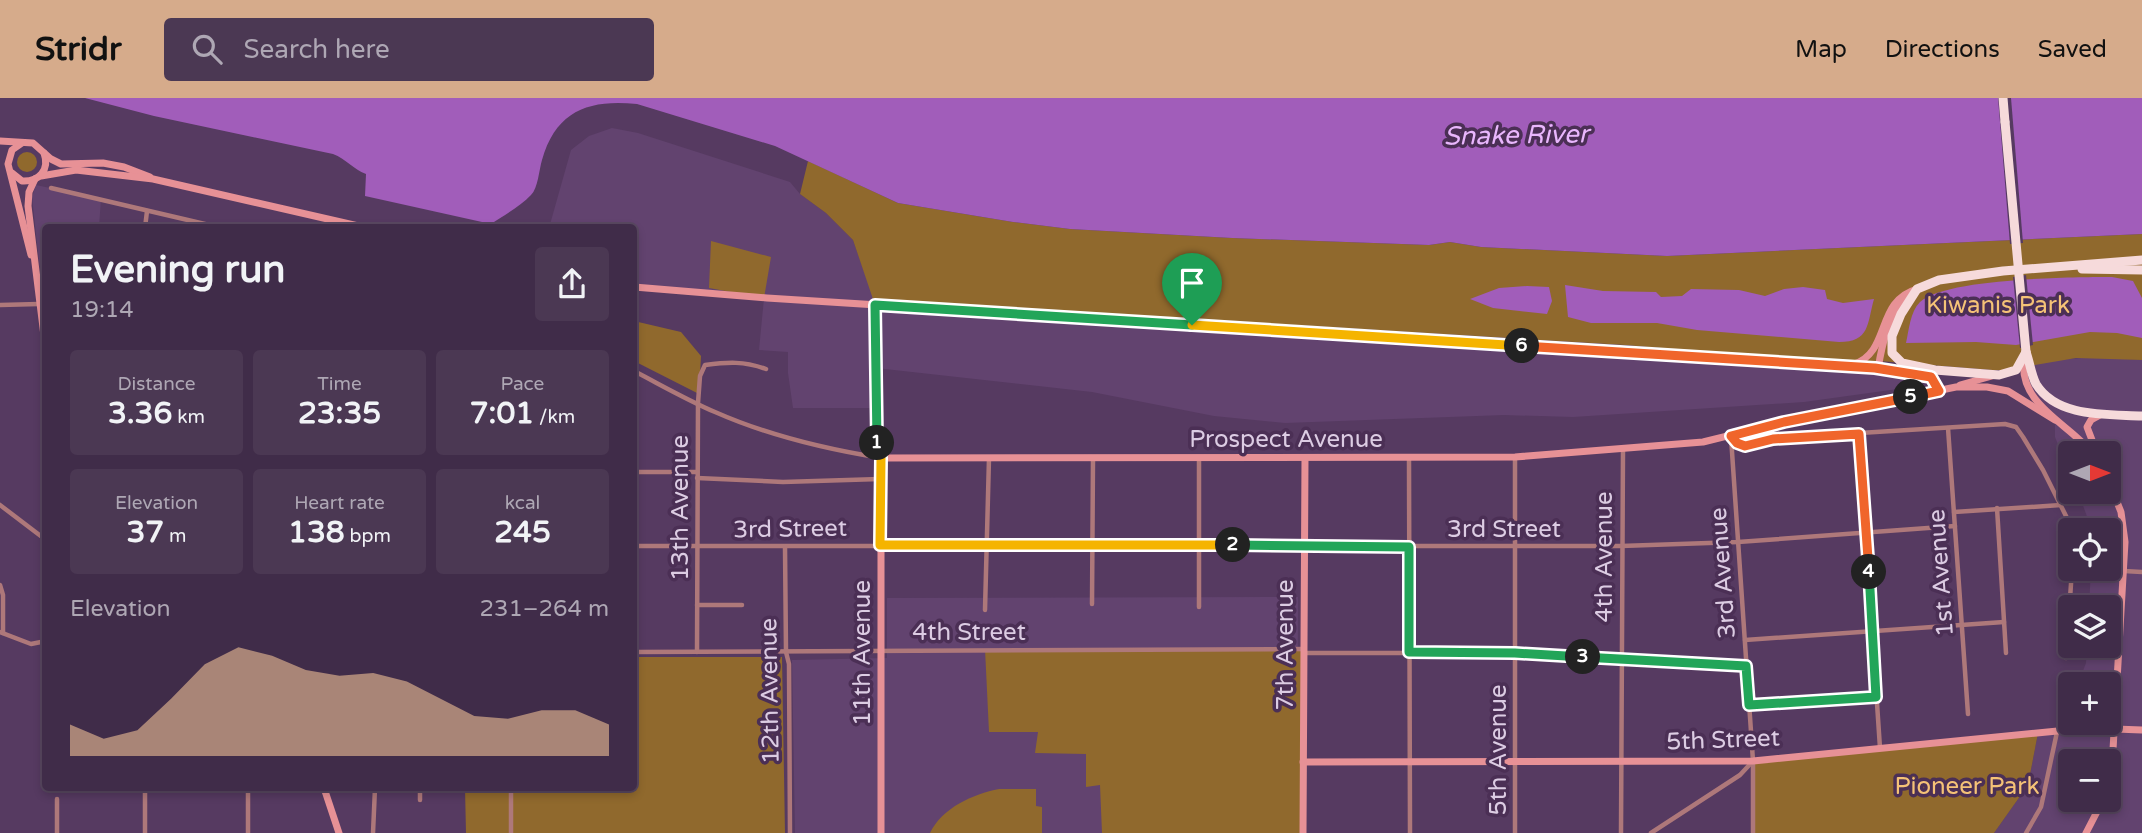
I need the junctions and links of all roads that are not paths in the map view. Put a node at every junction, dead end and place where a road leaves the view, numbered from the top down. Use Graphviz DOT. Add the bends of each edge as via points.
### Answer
graph roads {
  1 [pos="2003,98"];
  2 [pos="0,141"];
  3 [pos="25,142"];
  4 [pos="44,152"];
  5 [pos="2,154"];
  6 [pos="9,167"];
  7 [pos="38,178"];
  8 [pos="153,178"];
  9 [pos="51,188"];
  10 [pos="147,211"];
  11 [pos="145,224"];
  12 [pos="207,224"];
  13 [pos="350,224"];
  14 [pos="2142,260"];
  15 [pos="2050,267"];
  16 [pos="2142,268"];
  17 [pos="35,269"];
  18 [pos="637,287"];
  19 [pos="1917,289"];
  20 [pos="39,304"];
  21 [pos="0,305"];
  22 [pos="875,305"];
  23 [pos="42,325"];
  24 [pos="2025,355"];
  25 [pos="1842,366"];
  26 [pos="766,369"];
  27 [pos="1878,369"];
  28 [pos="1935,370"];
  29 [pos="637,372"];
  30 [pos="1999,375"];
  31 [pos="1956,387"];
  32 [pos="1939,391"];
  33 [pos="698,403"];
  34 [pos="2101,414"];
  35 [pos="2142,416"];
  36 [pos="2055,420"];
  37 [pos="1948,428"];
  38 [pos="1859,434"];
  39 [pos="1731,436"];
  40 [pos="2081,441"];
  41 [pos="2091,441"];
  42 [pos="1623,449"];
  43 [pos="1093,457"];
  44 [pos="1515,457"];
  45 [pos="881,458"];
  46 [pos="989,458"];
  47 [pos="1199,458"];
  48 [pos="1305,458"];
  49 [pos="1409,458"];
  50 [pos="637,472"];
  51 [pos="697,475"];
  52 [pos="880,479"];
  53 [pos="2118,504"];
  54 [pos="0,505"];
  55 [pos="2060,505"];
  56 [pos="1997,508"];
  57 [pos="1954,512"];
  58 [pos="2067,518"];
  59 [pos="1955,526"];
  60 [pos="1866,533"];
  61 [pos="42,537"];
  62 [pos="1738,542"];
  63 [pos="880,545"];
  64 [pos="1092,545"];
  65 [pos="1199,545"];
  66 [pos="1305,545"];
  67 [pos="637,546"];
  68 [pos="986,546"];
  69 [pos="1515,546"];
  70 [pos="1621,546"];
  71 [pos="785,547"];
  72 [pos="1409,547"];
  73 [pos="698,548"];
  74 [pos="2124,571"];
  75 [pos="2142,572"];
  76 [pos="0,585"];
  77 [pos="698,604"];
  78 [pos="1092,604"];
  79 [pos="742,605"];
  80 [pos="1199,607"];
  81 [pos="985,610"];
  82 [pos="2004,622"];
  83 [pos="1963,625"];
  84 [pos="1873,631"];
  85 [pos="2,632"];
  86 [pos="1745,640"];
  87 [pos="42,642"];
  88 [pos="881,650"];
  89 [pos="1304,651"];
  90 [pos="637,652"];
  91 [pos="697,652"];
  92 [pos="786,652"];
  93 [pos="1409,652"];
  94 [pos="1515,653"];
  95 [pos="2006,653"];
  96 [pos="1622,659"];
  97 [pos="1746,666"];
  98 [pos="2118,672"];
  99 [pos="1876,697"];
  100 [pos="1749,705"];
  101 [pos="1968,714"];
  102 [pos="2121,729"];
  103 [pos="2142,730"];
  104 [pos="2057,732"];
  105 [pos="1880,748"];
  106 [pos="1753,761"];
  107 [pos="1303,762"];
  108 [pos="1409,762"];
  109 [pos="1515,762"];
  110 [pos="1621,762"];
  111 [pos="145,791"];
  112 [pos="248,791"];
  113 [pos="325,791"];
  114 [pos="374,791"];
  115 [pos="420,791"];
  116 [pos="512,791"];
  117 [pos="57,799"];
  118 [pos="420,800"];
  119 [pos="2097,812"];
  120 [pos="57,833"];
  121 [pos="145,833"];
  122 [pos="248,833"];
  123 [pos="337,833"];
  124 [pos="373,833"];
  125 [pos="511,833"];
  126 [pos="790,833"];
  127 [pos="881,833"];
  128 [pos="1303,833"];
  129 [pos="1410,833"];
  130 [pos="1516,833"];
  131 [pos="1621,833"];
  132 [pos="1651,833"];
  133 [pos="1753,833"];
  134 [pos="2026,833"];
  135 [pos="2086,833"];
  1 -- 24 [label="highway, bridge"];
  2 -- 3 [label="main road"];
  3 -- 4 [label="main road"];
  3 -- 6 [label="main road" via="12,149"];
  4 -- 7 [label="main road" via="46,165"];
  4 -- 8 [label="main road" via="61,164 103,163"];
  5 -- 6 [label="main road"];
  6 -- 7 [label="main road" via="22,181"];
  6 -- 17 [label="main road"];
  7 -- 8 [label="main road" via="76,170"];
  7 -- 17 [label="main road" via="28,197"];
  8 -- 13 [label="main road"];
  9 -- 10 [label="street"];
  10 -- 11 [label="street"];
  10 -- 12 [label="street"];
  14 -- 15 [label="highway"];
  15 -- 16 [label="highway"];
  15 -- 19 [label="highway" via="1949,278"];
  17 -- 20 [label="main road"];
  18 -- 22 [label="main road"];
  19 -- 25 [label="main road" via="1892,307 1871,355"];
  19 -- 27 [label="main road" via="1894,314"];
  19 -- 28 [label="highway" via="1897,322 1891,351 1902,363"];
  20 -- 21 [label="street"];
  20 -- 23 [label="main road"];
  22 -- 25 [label="main road"];
  22 -- 45 [label="street, 11th Avenue" via="876,424"];
  24 -- 30 [label="highway" via="2012,373"];
  24 -- 34 [label="highway" via="2035,382 2048,397 2072,409"];
  24 -- 36 [label="main road" via="2030,390"];
  25 -- 27 [label="main road"];
  26 -- 33 [label="street, 13th Avenue" via="733,361 705,365"];
  27 -- 28 [label="main road"];
  27 -- 32 [label="main road" via="1931,377"];
  28 -- 30 [label="highway"];
  29 -- 33 [label="street, Prospect Avenue"];
  30 -- 31 [label="main road"];
  31 -- 32 [label="main road"];
  31 -- 36 [label="main road" via="2008,391"];
  32 -- 39 [label="main road"];
  33 -- 45 [label="street, Prospect Avenue" via="765,431"];
  33 -- 51 [label="street, 13th Avenue"];
  34 -- 35 [label="highway"];
  34 -- 41 [label="main road" via="2087,427"];
  36 -- 40 [label="main road"];
  37 -- 38 [label="street, Prospect Avenue"];
  37 -- 55 [label="street, Prospect Avenue" via="2016,427"];
  37 -- 57 [label="street, 1st Avenue"];
  38 -- 39 [label="street, Prospect Avenue" via="1773,439 1745,446"];
  38 -- 60 [label="street"];
  39 -- 42 [label="main road, Prospect Avenue"];
  39 -- 62 [label="street, 3rd Avenue"];
  42 -- 44 [label="main road, Prospect Avenue"];
  42 -- 70 [label="street, 4th Avenue"];
  43 -- 46 [label="main road, Prospect Avenue"];
  43 -- 47 [label="main road, Prospect Avenue"];
  43 -- 64 [label="street"];
  44 -- 49 [label="main road, Prospect Avenue"];
  44 -- 69 [label="street, 5th Avenue"];
  45 -- 46 [label="main road, Prospect Avenue"];
  45 -- 52 [label="main road, 11th Avenue"];
  46 -- 68 [label="street"];
  47 -- 48 [label="main road, Prospect Avenue"];
  47 -- 65 [label="street"];
  48 -- 49 [label="main road, Prospect Avenue"];
  48 -- 66 [label="main road, 7th Avenue"];
  49 -- 72 [label="street"];
  50 -- 51 [label="street"];
  51 -- 52 [label="street" via="783,482"];
  51 -- 73 [label="street, 13th Avenue"];
  52 -- 63 [label="main road, 11th Avenue"];
  53 -- 74 [label="main road" via="2125,542"];
  54 -- 61 [label="street"];
  55 -- 56 [label="street"];
  55 -- 58 [label="street"];
  56 -- 57 [label="street"];
  56 -- 82 [label="street"];
  57 -- 59 [label="street, 1st Avenue"];
  59 -- 60 [label="street, 3rd Street"];
  59 -- 83 [label="street, 1st Avenue"];
  60 -- 62 [label="street, 3rd Street"];
  60 -- 84 [label="street"];
  62 -- 70 [label="street, 3rd Street"];
  62 -- 86 [label="street, 3rd Avenue"];
  63 -- 68 [label="street, 3rd Street"];
  63 -- 71 [label="street, 3rd Street"];
  63 -- 88 [label="main road, 11th Avenue"];
  64 -- 65 [label="street, 3rd Street"];
  64 -- 68 [label="street, 3rd Street"];
  64 -- 78 [label="street"];
  65 -- 66 [label="street, 3rd Street"];
  65 -- 80 [label="street"];
  66 -- 72 [label="street, 3rd Street"];
  66 -- 89 [label="main road, 7th Avenue"];
  67 -- 73 [label="street, 3rd Street"];
  68 -- 81 [label="street"];
  69 -- 70 [label="street, 3rd Street"];
  69 -- 72 [label="street, 3rd Street"];
  69 -- 94 [label="street, 5th Avenue"];
  70 -- 96 [label="street, 4th Avenue"];
  71 -- 73 [label="street, 3rd Street"];
  71 -- 92 [label="street, 12th Avenue"];
  72 -- 93 [label="street"];
  73 -- 77 [label="street, 13th Avenue"];
  74 -- 75 [label="street"];
  74 -- 98 [label="main road"];
  76 -- 85 [label="street"];
  77 -- 79 [label="street"];
  77 -- 91 [label="street, 13th Avenue"];
  82 -- 83 [label="street"];
  82 -- 95 [label="street"];
  83 -- 84 [label="street"];
  83 -- 101 [label="street, 1st Avenue"];
  84 -- 86 [label="street"];
  84 -- 99 [label="street"];
  85 -- 87 [label="street" via="32,643"];
  86 -- 97 [label="street, 3rd Avenue"];
  88 -- 89 [label="street, 4th Street"];
  88 -- 92 [label="street, 4th Street"];
  88 -- 127 [label="main road, 11th Avenue"];
  89 -- 93 [label="street, 4th Street"];
  89 -- 107 [label="main road, 7th Avenue"];
  90 -- 91 [label="street, 4th Street"];
  91 -- 92 [label="street, 4th Street"];
  92 -- 126 [label="street, 12th Avenue"];
  93 -- 94 [label="street, 4th Street"];
  93 -- 108 [label="street"];
  94 -- 96 [label="street, 4th Street"];
  94 -- 109 [label="street, 5th Avenue"];
  96 -- 97 [label="street, 4th Street"];
  96 -- 110 [label="street, 4th Avenue"];
  97 -- 100 [label="street, 3rd Avenue"];
  99 -- 100 [label="street"];
  99 -- 105 [label="street"];
  100 -- 106 [label="street, 3rd Avenue"];
  102 -- 103 [label="main road, 5th Street"];
  104 -- 105 [label="main road, 5th Street"];
  104 -- 134 [label="street" via="2041,807"];
  105 -- 106 [label="main road, 5th Street"];
  106 -- 110 [label="main road, 5th Street"];
  106 -- 132 [label="street" via="1740,775"];
  106 -- 133 [label="street, 3rd Avenue"];
  107 -- 108 [label="main road, 5th Street"];
  107 -- 128 [label="main road, 7th Avenue"];
  108 -- 109 [label="main road, 5th Street"];
  108 -- 129 [label="street"];
  109 -- 110 [label="main road, 5th Street"];
  109 -- 130 [label="street, 5th Avenue"];
  110 -- 131 [label="street, 4th Avenue"];
  111 -- 121 [label="street"];
  112 -- 122 [label="street"];
  113 -- 123 [label="main road"];
  114 -- 124 [label="street"];
  115 -- 118 [label="street"];
  116 -- 125 [label="street"];
  117 -- 120 [label="street"];
  119 -- 135 [label="main road"];
}
